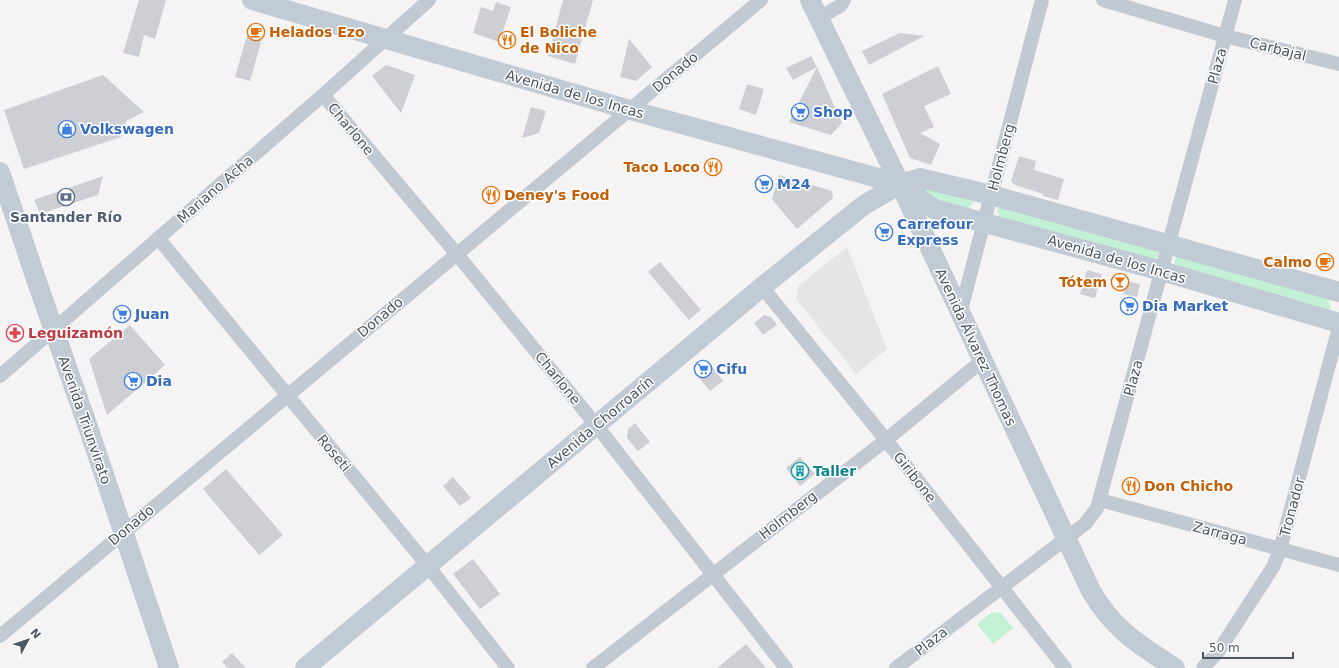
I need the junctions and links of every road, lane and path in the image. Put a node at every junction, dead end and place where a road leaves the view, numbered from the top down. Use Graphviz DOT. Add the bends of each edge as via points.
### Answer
graph roads {
  1 [pos="252,0"];
  2 [pos="429,0"];
  3 [pos="761,0"];
  4 [pos="810,0"];
  5 [pos="844,0"];
  6 [pos="1042,0"];
  7 [pos="1102,0"];
  8 [pos="1235,0"];
  9 [pos="819,18"];
  10 [pos="1225,36"];
  11 [pos="386,38"];
  12 [pos="1339,64"];
  13 [pos="323,95"];
  14 [pos="630,110"];
  15 [pos="0,172"];
  16 [pos="900,184"];
  17 [pos="991,196"];
  18 [pos="984,222"];
  19 [pos="158,238"];
  20 [pos="1169,245"];
  21 [pos="456,253"];
  22 [pos="1162,271"];
  23 [pos="762,287"];
  24 [pos="1339,292"];
  25 [pos="960,314"];
  26 [pos="1339,323"];
  27 [pos="1339,327"];
  28 [pos="53,330"];
  29 [pos="982,360"];
  30 [pos="0,376"];
  31 [pos="287,395"];
  32 [pos="596,425"];
  33 [pos="886,440"];
  34 [pos="1100,500"];
  35 [pos="124,531"];
  36 [pos="1066,538"];
  37 [pos="1280,550"];
  38 [pos="428,566"];
  39 [pos="1339,566"];
  40 [pos="713,574"];
  41 [pos="1001,586"];
  42 [pos="0,636"];
  43 [pos="169,668"];
  44 [pos="306,668"];
  45 [pos="508,668"];
  46 [pos="593,668"];
  47 [pos="786,668"];
  48 [pos="896,668"];
  49 [pos="1065,668"];
  50 [pos="1175,668"];
  51 [pos="1203,668"];
  1 -- 11 [label="main road, Avenida de los Incas"];
  2 -- 11 [label="street, Mariano Acha"];
  3 -- 14 [label="street, Donado"];
  4 -- 9 [label="main road, Avenida Álvarez Thomas"];
  5 -- 9 [label="street" via="840,6"];
  6 -- 17 [label="street, Holmberg"];
  7 -- 10 [label="street, Carbajal"];
  8 -- 10 [label="street, Plaza"];
  9 -- 16 [label="main road, Avenida Álvarez Thomas"];
  10 -- 12 [label="street, Carbajal"];
  10 -- 20 [label="street, Plaza"];
  11 -- 13 [label="street, Mariano Acha"];
  11 -- 14 [label="main road, Avenida de los Incas"];
  13 -- 19 [label="street, Mariano Acha"];
  13 -- 21 [label="street, Charlone"];
  14 -- 16 [label="main road, Avenida de los Incas"];
  14 -- 21 [label="street, Donado"];
  15 -- 28 [label="main road, Avenida Triunvirato"];
  16 -- 17 [label="main road, Avenida de los Incas" via="920,178"];
  16 -- 18 [label="main road, Avenida de los Incas" via="934,209"];
  16 -- 23 [label="main road, Avenida Chorroarín" via="864,205"];
  16 -- 25 [label="main road, Avenida Álvarez Thomas"];
  17 -- 18 [label="street, Holmberg"];
  17 -- 20 [label="main road, Avenida de los Incas"];
  18 -- 22 [label="main road, Avenida de los Incas"];
  18 -- 25 [label="street, Holmberg"];
  19 -- 28 [label="street, Mariano Acha"];
  19 -- 31 [label="street, Roseti"];
  20 -- 22 [label="street, Plaza"];
  20 -- 24 [label="main road, Avenida de los Incas"];
  21 -- 31 [label="street, Donado"];
  21 -- 32 [label="street, Charlone"];
  22 -- 26 [label="main road, Avenida de los Incas"];
  22 -- 34 [label="street, Plaza"];
  23 -- 32 [label="main road, Avenida Chorroarín"];
  23 -- 33 [label="street, Giribone"];
  25 -- 29 [label="main road, Avenida Álvarez Thomas"];
  27 -- 37 [label="street, Tronador"];
  28 -- 30 [label="street, Mariano Acha"];
  28 -- 35 [label="main road, Avenida Triunvirato"];
  29 -- 33 [label="street, Holmberg"];
  29 -- 36 [label="main road, Avenida Álvarez Thomas"];
  31 -- 35 [label="street, Donado"];
  31 -- 38 [label="street, Roseti"];
  32 -- 38 [label="main road, Avenida Chorroarín"];
  32 -- 40 [label="street, Charlone"];
  33 -- 40 [label="street, Holmberg"];
  33 -- 41 [label="street, Giribone"];
  34 -- 36 [label="street, Plaza" via="1092,516"];
  34 -- 37 [label="street, Zarraga"];
  35 -- 42 [label="street, Donado"];
  35 -- 43 [label="main road, Avenida Triunvirato"];
  36 -- 41 [label="street, Plaza"];
  36 -- 50 [label="main road, Avenida Álvarez Thomas" via="1091,590 1108,616 1134,642"];
  37 -- 39 [label="street, Zarraga"];
  37 -- 51 [label="street, Tronador" via="1273,567 1218,652"];
  38 -- 44 [label="main road, Avenida Chorroarín"];
  38 -- 45 [label="street, Roseti"];
  40 -- 46 [label="street, Holmberg"];
  40 -- 47 [label="street, Charlone"];
  41 -- 48 [label="street, Plaza"];
  41 -- 49 [label="street, Giribone"];
}
